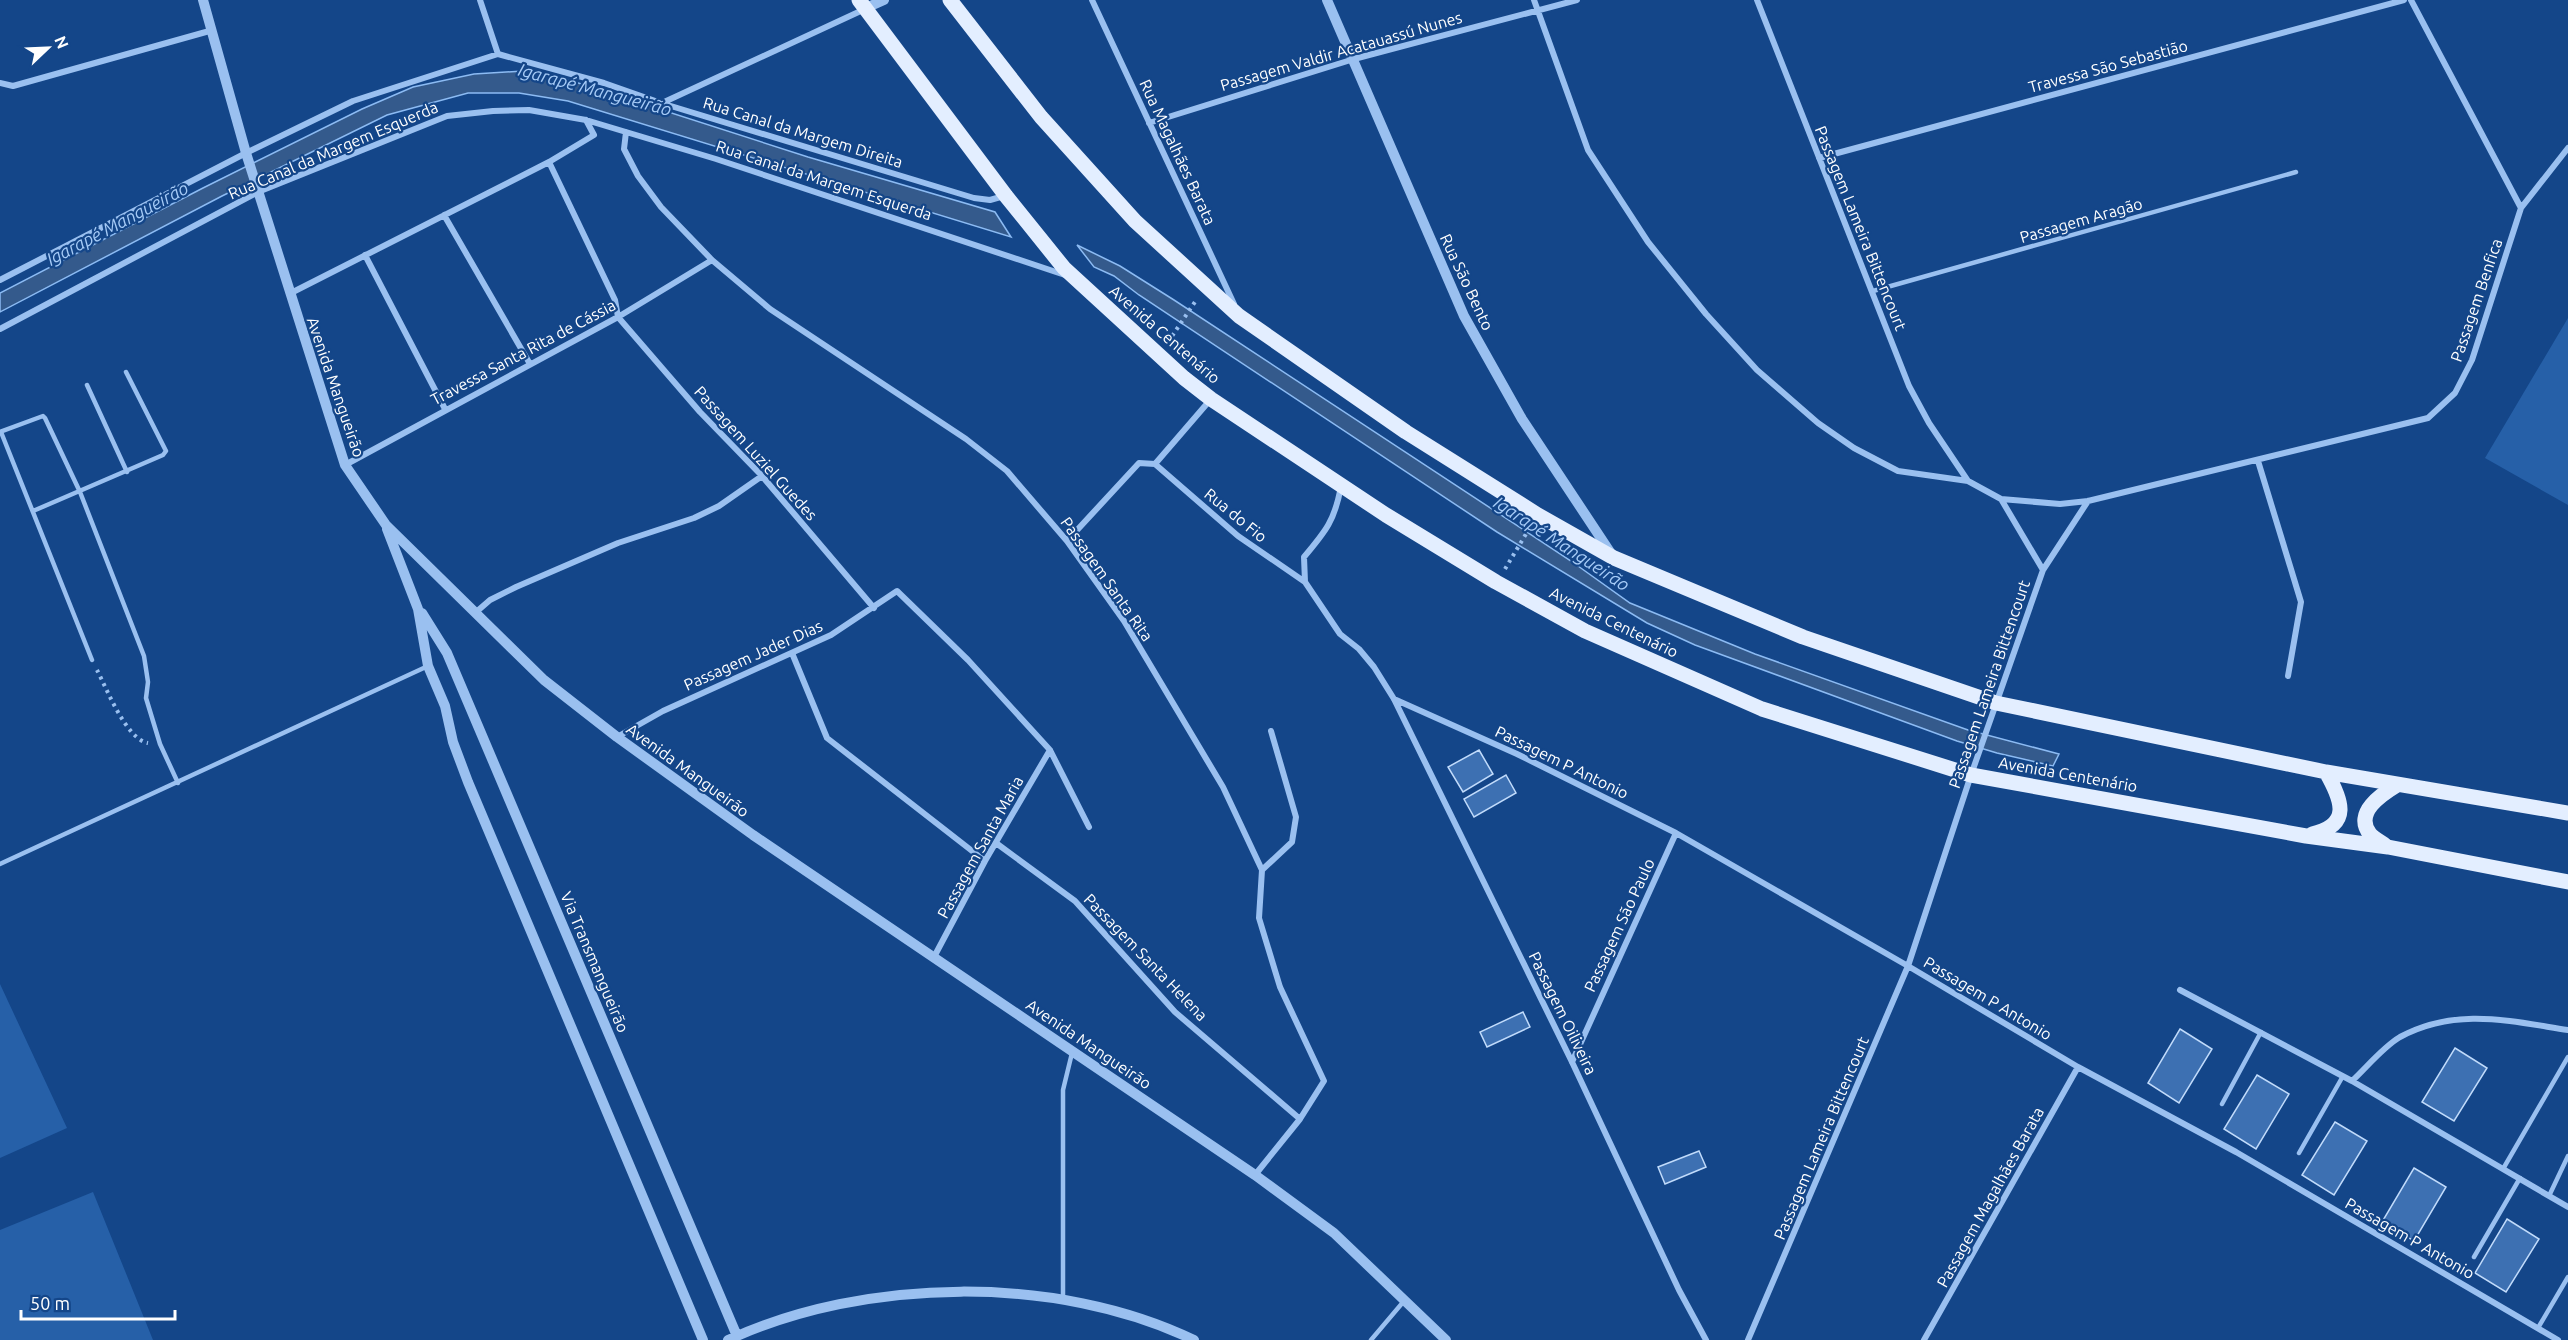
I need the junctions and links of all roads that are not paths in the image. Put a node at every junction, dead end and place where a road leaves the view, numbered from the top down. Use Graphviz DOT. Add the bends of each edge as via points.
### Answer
graph roads {
  1 [pos="203,0"];
  2 [pos="480,0"];
  3 [pos="884,0"];
  4 [pos="950,0"];
  5 [pos="1092,0"];
  6 [pos="1327,0"];
  7 [pos="1534,0"];
  8 [pos="1577,0"];
  9 [pos="1757,0"];
  10 [pos="2404,0"];
  11 [pos="2411,0"];
  12 [pos="862,4"];
  13 [pos="1538,9"];
  14 [pos="213,30"];
  15 [pos="498,54"];
  16 [pos="1354,59"];
  17 [pos="0,83"];
  18 [pos="661,103"];
  19 [pos="586,120"];
  20 [pos="1149,123"];
  21 [pos="626,132"];
  22 [pos="2568,148"];
  23 [pos="246,153"];
  24 [pos="1819,158"];
  25 [pos="549,162"];
  26 [pos="2296,172"];
  27 [pos="258,192"];
  28 [pos="1006,196"];
  29 [pos="2521,208"];
  30 [pos="444,215"];
  31 [pos="365,255"];
  32 [pos="712,260"];
  33 [pos="1076,279"];
  34 [pos="0,280"];
  35 [pos="1873,291"];
  36 [pos="289,294"];
  37 [pos="1239,316"];
  38 [pos="618,317"];
  39 [pos="0,329"];
  40 [pos="530,364"];
  41 [pos="126,372"];
  42 [pos="87,385"];
  43 [pos="1211,399"];
  44 [pos="445,410"];
  45 [pos="0,432"];
  46 [pos="2258,461"];
  47 [pos="1155,464"];
  48 [pos="345,465"];
  49 [pos="127,472"];
  50 [pos="762,476"];
  51 [pos="1968,481"];
  52 [pos="1341,485"];
  53 [pos="80,492"];
  54 [pos="2001,499"];
  55 [pos="2088,501"];
  56 [pos="33,511"];
  57 [pos="386,525"];
  58 [pos="1066,541"];
  59 [pos="1614,558"];
  60 [pos="2043,570"];
  61 [pos="1305,582"];
  62 [pos="417,605"];
  63 [pos="874,608"];
  64 [pos="475,613"];
  65 [pos="792,653"];
  66 [pos="92,660"];
  67 [pos="428,666"];
  68 [pos="2288,676"];
  69 [pos="1394,699"];
  70 [pos="1994,709"];
  71 [pos="1271,731"];
  72 [pos="617,737"];
  73 [pos="1050,750"];
  74 [pos="1973,770"];
  75 [pos="2326,772"];
  76 [pos="178,783"];
  77 [pos="2397,785"];
  78 [pos="2568,813"];
  79 [pos="1089,827"];
  80 [pos="1676,833"];
  81 [pos="2306,836"];
  82 [pos="996,843"];
  83 [pos="2388,847"];
  84 [pos="985,861"];
  85 [pos="0,864"];
  86 [pos="1262,870"];
  87 [pos="2566,881"];
  88 [pos="934,957"];
  89 [pos="1908,966"];
  90 [pos="2180,990"];
  91 [pos="2568,1030"];
  92 [pos="2261,1032"];
  93 [pos="1072,1051"];
  94 [pos="2568,1057"];
  95 [pos="1572,1062"];
  96 [pos="2078,1067"];
  97 [pos="2343,1076"];
  98 [pos="2352,1081"];
  99 [pos="2222,1104"];
  100 [pos="1300,1119"];
  101 [pos="2299,1153"];
  102 [pos="2568,1156"];
  103 [pos="2503,1169"];
  104 [pos="1255,1175"];
  105 [pos="2520,1178"];
  106 [pos="2549,1196"];
  107 [pos="2568,1207"];
  108 [pos="2474,1257"];
  109 [pos="2568,1277"];
  110 [pos="1406,1299"];
  111 [pos="1063,1300"];
  112 [pos="2538,1328"];
  113 [pos="733,1338"];
  114 [pos="703,1340"];
  115 [pos="1194,1340"];
  116 [pos="1371,1340"];
  117 [pos="1446,1340"];
  118 [pos="1706,1340"];
  119 [pos="1748,1340"];
  120 [pos="1924,1340"];
  121 [pos="2558,1340"];
  1 -- 14 [label="street, Avenida Mangueirão"];
  2 -- 15 [label="street"];
  3 -- 12 [label="street"];
  4 -- 37 [label="main road" via="1041,117 1135,221"];
  5 -- 20 [label="street, Rua Magalhães Barata"];
  6 -- 16 [label="street, Rua São Bento"];
  7 -- 13 [label="street"];
  8 -- 13 [label="street, Passagem Valdir Acatauassú Nunes"];
  9 -- 24 [label="street, Passagem Lameira Bittencourt"];
  10 -- 24 [label="street, Travessa São Sebastião"];
  11 -- 29 [label="street"];
  12 -- 18 [label="street"];
  12 -- 28 [label="main road, Avenida Centenário"];
  13 -- 16 [label="street, Passagem Valdir Acatauassú Nunes"];
  13 -- 51 [label="street" via="1588,150 1648,242 1757,370 1818,423 1854,448 1899,471"];
  14 -- 17 [label="street" via="13,86"];
  14 -- 23 [label="street, Avenida Mangueirão"];
  15 -- 18 [label="street, Rua Canal da Margem Direita"];
  15 -- 23 [label="street" via="353,101"];
  16 -- 20 [label="street, Passagem Valdir Acatauassú Nunes"];
  16 -- 59 [label="street, Rua São Bento" via="1464,316 1522,419"];
  18 -- 28 [label="street, Rua Canal da Margem Direita" via="974,198"];
  19 -- 21 [label="street, Rua Canal da Margem Esquerda"];
  19 -- 25 [label="street" via="594,135"];
  19 -- 27 [label="street, Rua Canal da Margem Esquerda" via="529,110 447,116"];
  20 -- 37 [label="street, Rua Magalhães Barata"];
  21 -- 32 [label="street, Passagem Santa Rita" via="624,149 638,176 660,207"];
  21 -- 33 [label="street, Rua Canal da Margem Esquerda"];
  22 -- 29 [label="street"];
  23 -- 27 [label="street, Avenida Mangueirão"];
  23 -- 34 [label="street"];
  24 -- 35 [label="street, Passagem Lameira Bittencourt"];
  25 -- 30 [label="street"];
  25 -- 38 [label="street" via="615,300"];
  26 -- 35 [label="lane, Passagem Aragão"];
  27 -- 36 [label="street, Avenida Mangueirão"];
  27 -- 39 [label="street, Rua Canal da Margem Esquerda"];
  28 -- 33 [label="main road, Avenida Centenário"];
  29 -- 46 [label="street, Passagem Benfica" via="2472,360 2455,393 2428,418"];
  30 -- 31 [label="street"];
  30 -- 40 [label="street"];
  31 -- 36 [label="street"];
  31 -- 44 [label="street"];
  32 -- 38 [label="street, Travessa Santa Rita de Cássia"];
  32 -- 58 [label="street, Passagem Santa Rita" via="770,309 1006,471"];
  33 -- 43 [label="main road, Avenida Centenário"];
  35 -- 51 [label="street, Passagem Lameira Bittencourt" via="1909,386"];
  36 -- 48 [label="street, Avenida Mangueirão"];
  37 -- 59 [label="main road" via="1406,432"];
  38 -- 40 [label="street, Travessa Santa Rita de Cássia"];
  38 -- 50 [label="street, Passagem Luziel Guedes"];
  40 -- 44 [label="street, Travessa Santa Rita de Cássia"];
  41 -- 49 [label="lane" via="166,451 161,458"];
  42 -- 49 [label="lane"];
  43 -- 47 [label="street"];
  43 -- 52 [label="main road, Avenida Centenário"];
  44 -- 48 [label="street, Travessa Santa Rita de Cássia"];
  45 -- 53 [label="lane" via="43,416"];
  45 -- 56 [label="lane"];
  46 -- 55 [label="street, Passagem Benfica"];
  46 -- 68 [label="street" via="2301,602"];
  47 -- 58 [label="street" via="1138,463"];
  47 -- 61 [label="street, Rua do Fio" via="1238,536"];
  48 -- 57 [label="street, Avenida Mangueirão"];
  49 -- 53 [label="lane"];
  50 -- 63 [label="street, Passagem Luziel Guedes"];
  50 -- 64 [label="street" via="694,518 567,565 490,600"];
  51 -- 54 [label="street, Passagem Lameira Bittencourt"];
  52 -- 61 [label="street" via="1337,511 1304,557"];
  52 -- 74 [label="main road, Avenida Centenário" via="1496,582 1584,631 1762,709"];
  53 -- 56 [label="lane"];
  53 -- 76 [label="lane" via="144,656 146,698 160,744"];
  54 -- 55 [label="street, Passagem Benfica" via="2060,504"];
  54 -- 60 [label="street, Passagem Lameira Bittencourt"];
  55 -- 60 [label="street"];
  56 -- 66 [label="lane"];
  57 -- 62 [label="street, Via Transmangueirão"];
  57 -- 64 [label="street, Avenida Mangueirão"];
  58 -- 86 [label="street, Passagem Santa Rita" via="1124,621 1211,767"];
  59 -- 70 [label="main road"];
  60 -- 70 [label="street, Passagem Lameira Bittencourt"];
  61 -- 69 [label="street, Passagem Oiliveira" via="1340,634 1374,667"];
  62 -- 67 [label="street, Via Transmangueirão"];
  62 -- 113 [label="street, Via Transmangueirão" via="447,653"];
  63 -- 65 [label="street, Passagem Jader Dias"];
  63 -- 73 [label="street, Passagem Jader Dias" via="897,591 968,660"];
  64 -- 72 [label="street, Avenida Mangueirão" via="544,680"];
  65 -- 72 [label="street, Passagem Jader Dias" via="672,706"];
  65 -- 84 [label="street" via="827,738"];
  67 -- 76 [label="lane"];
  67 -- 114 [label="street, Via Transmangueirão" via="445,706 468,782"];
  69 -- 80 [label="street, Passagem P Antonio" via="1517,754"];
  69 -- 95 [label="street, Passagem Oiliveira"];
  70 -- 74 [label="street, Passagem Lameira Bittencourt"];
  70 -- 75 [label="main road"];
  71 -- 86 [label="street" via="1296,818 1292,842"];
  72 -- 88 [label="street, Avenida Mangueirão"];
  73 -- 79 [label="street"];
  73 -- 82 [label="street, Passagem Santa Maria"];
  74 -- 81 [label="main road, Avenida Centenário"];
  74 -- 89 [label="street, Passagem Lameira Bittencourt"];
  75 -- 77 [label="main road"];
  75 -- 81 [label="main road" via="2341,806 2338,819 2328,830"];
  76 -- 85 [label="lane"];
  77 -- 78 [label="main road"];
  77 -- 83 [label="main road" via="2369,807 2366,822 2370,833"];
  80 -- 89 [label="street, Passagem P Antonio"];
  80 -- 95 [label="street, Passagem São Paulo"];
  81 -- 83 [label="main road, Avenida Centenário"];
  82 -- 84 [label="street, Passagem Santa Maria"];
  82 -- 100 [label="street, Passagem Santa Helena" via="1075,901 1175,1012"];
  83 -- 87 [label="main road, Avenida Centenário"];
  84 -- 88 [label="street, Passagem Santa Maria"];
  86 -- 100 [label="street, Passagem Santa Rita" via="1259,918 1280,987 1324,1081"];
  88 -- 93 [label="street, Avenida Mangueirão"];
  89 -- 96 [label="street, Passagem P Antonio"];
  89 -- 119 [label="street, Passagem Lameira Bittencourt"];
  90 -- 92 [label="street"];
  91 -- 98 [label="street" via="2478,1017 2437,1022 2398,1038"];
  92 -- 97 [label="street"];
  92 -- 99 [label="lane"];
  93 -- 104 [label="street, Avenida Mangueirão"];
  93 -- 111 [label="lane" via="1064,1090"];
  94 -- 103 [label="lane"];
  95 -- 118 [label="street, Passagem Oiliveira"];
  96 -- 112 [label="street, Passagem P Antonio" via="2236,1152"];
  96 -- 120 [label="street, Passagem Magalhães Barata"];
  97 -- 98 [label="street"];
  97 -- 101 [label="lane"];
  98 -- 103 [label="street"];
  100 -- 104 [label="street, Passagem Santa Rita"];
  102 -- 106 [label="lane"];
  103 -- 105 [label="street"];
  104 -- 110 [label="street, Avenida Mangueirão" via="1334,1233"];
  105 -- 106 [label="street"];
  105 -- 108 [label="lane"];
  106 -- 107 [label="street"];
  109 -- 112 [label="lane"];
  110 -- 116 [label="lane"];
  110 -- 117 [label="street, Avenida Mangueirão"];
  111 -- 113 [label="street, Via Transmangueirão" via="999,1292 936,1291 872,1298 810,1311"];
  111 -- 115 [label="street, Via Transmangueirão" via="1125,1315"];
  112 -- 121 [label="street, Passagem P Antonio"];
}
